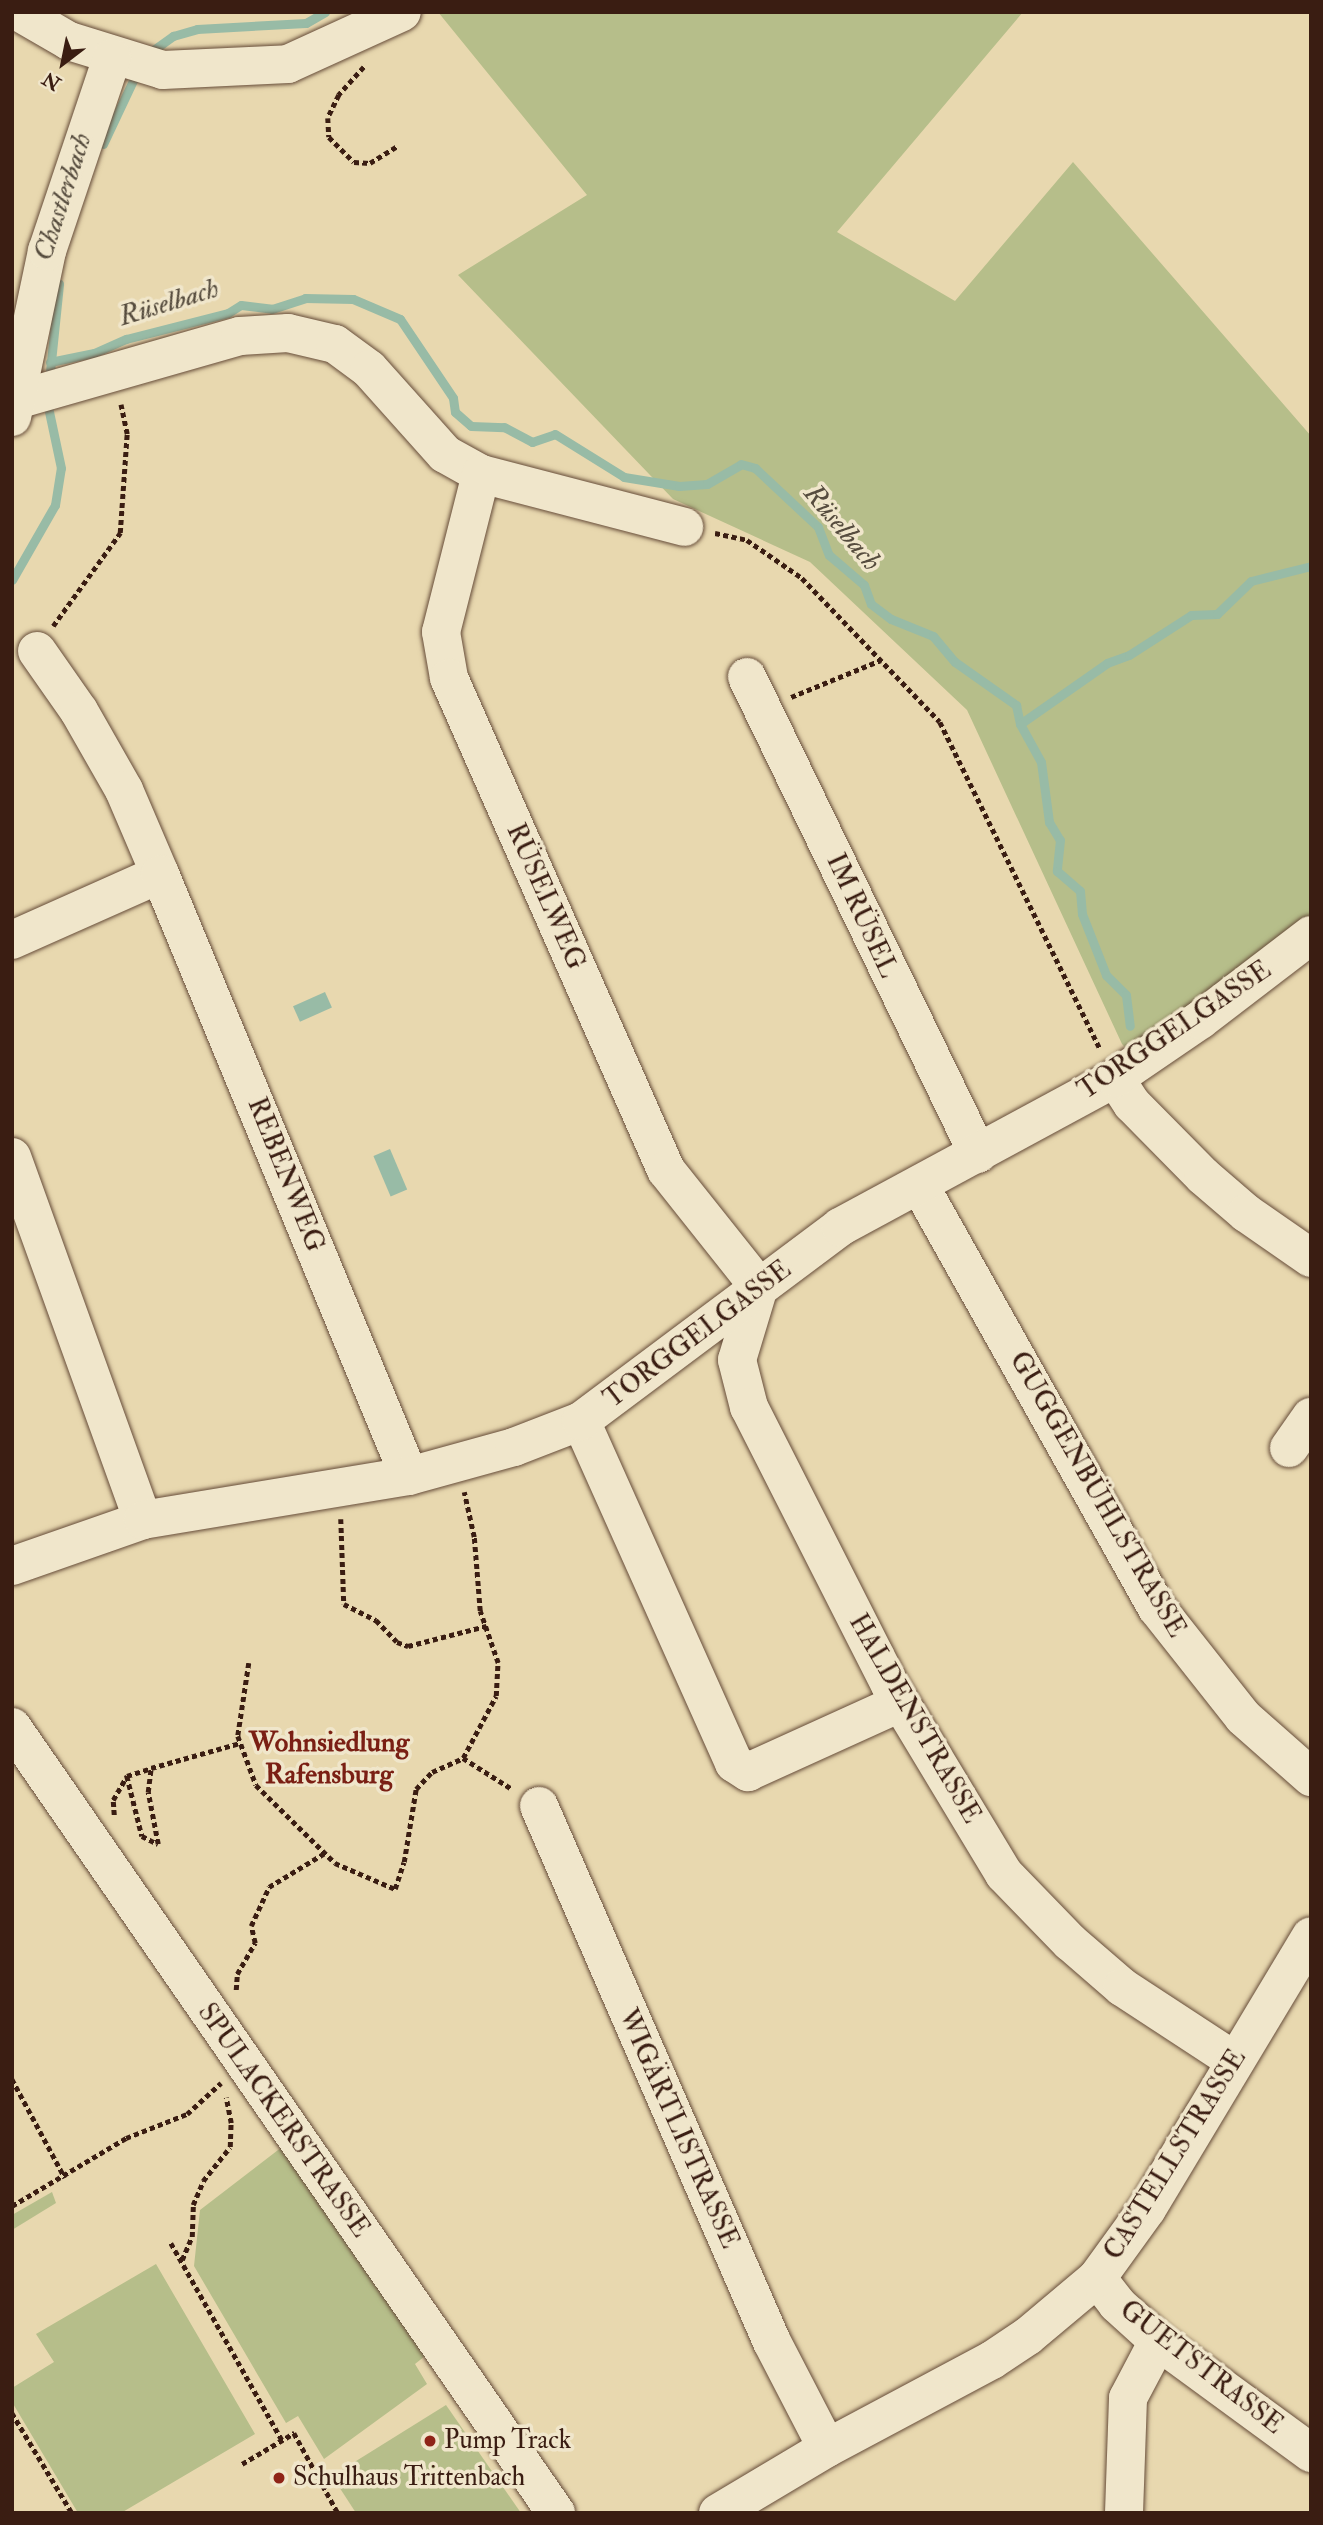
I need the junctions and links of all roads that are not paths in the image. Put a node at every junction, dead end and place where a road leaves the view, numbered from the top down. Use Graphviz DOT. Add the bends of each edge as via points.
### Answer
graph roads {
  1 [pos="19,12"];
  2 [pos="402,12"];
  3 [pos="117,59"];
  4 [pos="32,400"];
  5 [pos="481,474"];
  6 [pos="684,527"];
  7 [pos="37,651"];
  8 [pos="755,693"];
  9 [pos="160,874"];
  10 [pos="1311,934"];
  11 [pos="12,940"];
  12 [pos="1115,1078"];
  13 [pos="978,1154"];
  14 [pos="12,1157"];
  15 [pos="920,1186"];
  16 [pos="1311,1258"];
  17 [pos="759,1287"];
  18 [pos="1311,1417"];
  19 [pos="581,1421"];
  20 [pos="1289,1448"];
  21 [pos="409,1476"];
  22 [pos="144,1520"];
  23 [pos="12,1566"];
  24 [pos="900,1703"];
  25 [pos="12,1727"];
  26 [pos="1311,1777"];
  27 [pos="539,1806"];
  28 [pos="1311,1936"];
  29 [pos="1235,2061"];
  30 [pos="1097,2278"];
  31 [pos="1158,2341"];
  32 [pos="827,2448"];
  33 [pos="1311,2453"];
  34 [pos="556,2513"];
  35 [pos="718,2513"];
  36 [pos="1125,2513"];
  1 -- 3 [label="street" via="69,41"];
  2 -- 3 [label="street" via="288,64 163,70"];
  3 -- 4 [label="street" via="47,251"];
  4 -- 5 [label="street" via="240,336 288,332 335,344 369,369 445,454"];
  5 -- 6 [label="street"];
  5 -- 17 [label="street, RÜSELWEG" via="441,632 449,678 666,1170"];
  7 -- 9 [label="street, REBENWEG" via="79,711 124,790"];
  8 -- 13 [label="street, IM RÜSEL"];
  9 -- 11 [label="street"];
  9 -- 21 [label="street, REBENWEG"];
  10 -- 12 [label="street, TORGGELGASSE" via="1200,1020"];
  12 -- 13 [label="street, TORGGELGASSE"];
  12 -- 16 [label="street" via="1132,1104 1203,1176"];
  13 -- 15 [label="street, TORGGELGASSE"];
  14 -- 22 [label="street"];
  15 -- 17 [label="street, TORGGELGASSE" via="840,1227"];
  15 -- 26 [label="street, GUGGENBÜHLSTRASSE" via="1157,1608 1243,1717"];
  17 -- 19 [label="street, TORGGELGASSE"];
  17 -- 24 [label="street, HALDENSTRASSE" via="737,1360 739,1381"];
  18 -- 20 [label="street"];
  19 -- 21 [label="street, TORGGELGASSE"];
  19 -- 24 [label="street" via="734,1763 748,1772"];
  21 -- 22 [label="street, TORGGELGASSE"];
  22 -- 23 [label="street, TORGGELGASSE"];
  24 -- 29 [label="street, HALDENSTRASSE" via="1004,1874 1122,1987"];
  25 -- 34 [label="street, SPULACKERSTRASSE" via="104,1860 231,2062"];
  27 -- 32 [label="street, WIGÄRTLISTRASSE" via="772,2342"];
  28 -- 29 [label="street, CASTELLSTRASSE"];
  29 -- 30 [label="street, CASTELLSTRASSE" via="1147,2209"];
  30 -- 31 [label="street, GUETSTRASSE" via="1117,2304"];
  30 -- 32 [label="street, CASTELLSTRASSE" via="992,2360"];
  31 -- 33 [label="street, GUETSTRASSE"];
  31 -- 36 [label="street" via="1128,2398"];
  32 -- 35 [label="street, CASTELLSTRASSE"];
}
